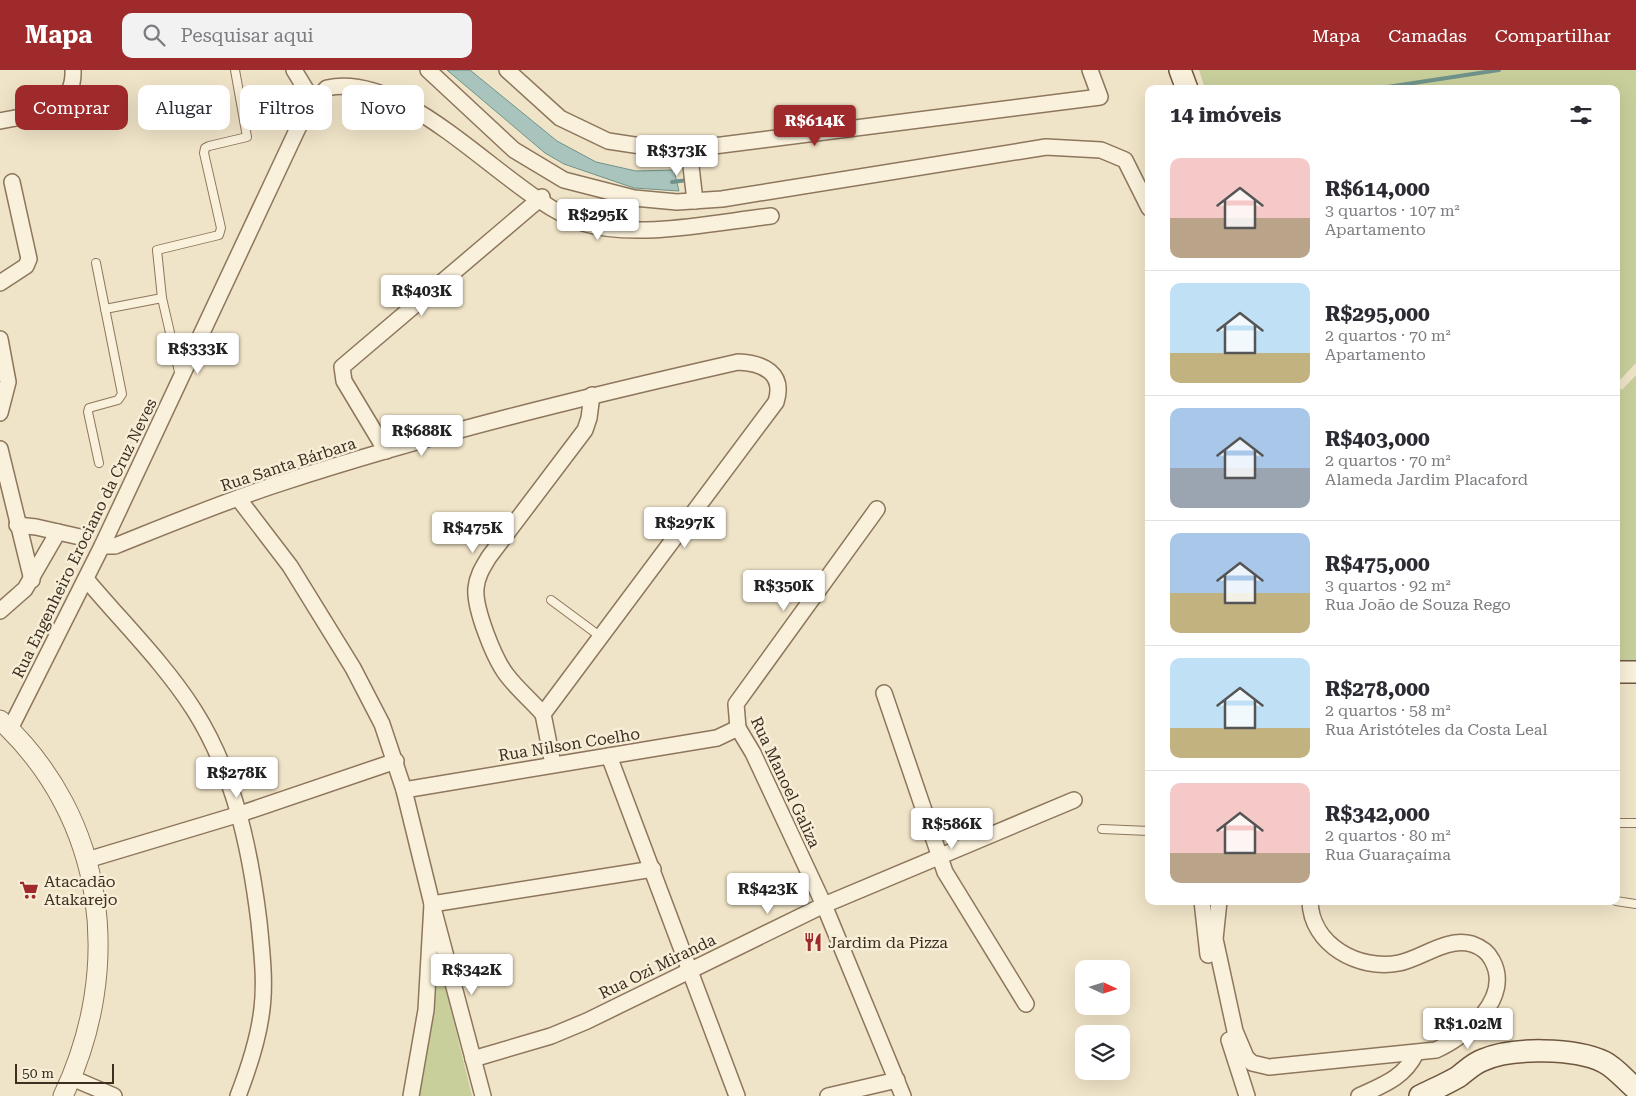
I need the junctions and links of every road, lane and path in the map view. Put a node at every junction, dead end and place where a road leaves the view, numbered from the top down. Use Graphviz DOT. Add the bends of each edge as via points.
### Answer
graph roads {
  1 [pos="73,70"];
  2 [pos="235,70"];
  3 [pos="294,70"];
  4 [pos="507,70"];
  5 [pos="1090,70"];
  6 [pos="357,73"];
  7 [pos="432,81"];
  8 [pos="303,85"];
  9 [pos="332,86"];
  10 [pos="0,121"];
  11 [pos="468,128"];
  12 [pos="297,130"];
  13 [pos="514,150"];
  14 [pos="689,151"];
  15 [pos="503,162"];
  16 [pos="12,182"];
  17 [pos="542,197"];
  18 [pos="695,199"];
  19 [pos="1145,200"];
  20 [pos="771,216"];
  21 [pos="96,263"];
  22 [pos="0,283"];
  23 [pos="162,298"];
  24 [pos="105,308"];
  25 [pos="0,339"];
  26 [pos="180,379"];
  27 [pos="592,395"];
  28 [pos="0,413"];
  29 [pos="0,449"];
  30 [pos="386,451"];
  31 [pos="99,463"];
  32 [pos="238,498"];
  33 [pos="877,509"];
  34 [pos="17,525"];
  35 [pos="58,532"];
  36 [pos="80,537"];
  37 [pos="102,546"];
  38 [pos="86,579"];
  39 [pos="32,580"];
  40 [pos="551,600"];
  41 [pos="0,611"];
  42 [pos="601,637"];
  43 [pos="1620,672"];
  44 [pos="1636,672"];
  45 [pos="884,693"];
  46 [pos="543,714"];
  47 [pos="5,724"];
  48 [pos="738,728"];
  49 [pos="609,756"];
  50 [pos="396,761"];
  51 [pos="553,764"];
  52 [pos="404,790"];
  53 [pos="1074,800"];
  54 [pos="240,814"];
  55 [pos="1620,823"];
  56 [pos="1636,823"];
  57 [pos="1102,829"];
  58 [pos="1145,831"];
  59 [pos="938,856"];
  60 [pos="87,860"];
  61 [pos="653,869"];
  62 [pos="1620,901"];
  63 [pos="432,904"];
  64 [pos="1636,904"];
  65 [pos="824,905"];
  66 [pos="1202,905"];
  67 [pos="1218,905"];
  68 [pos="1311,905"];
  69 [pos="689,970"];
  70 [pos="1026,1004"];
  71 [pos="1416,1053"];
  72 [pos="473,1059"];
  73 [pos="72,1078"];
  74 [pos="897,1080"];
  75 [pos="1636,1089"];
  76 [pos="63,1096"];
  77 [pos="114,1096"];
  78 [pos="238,1096"];
  79 [pos="410,1096"];
  80 [pos="483,1096"];
  81 [pos="737,1096"];
  82 [pos="828,1096"];
  83 [pos="903,1096"];
  84 [pos="1247,1096"];
  85 [pos="1359,1096"];
  86 [pos="1420,1096"];
  1 -- 10 [label="street" via="73,85 64,100 43,111"];
  2 -- 23 [label="lane" via="247,137 209,146 204,153 220,232 216,237 156,250"];
  3 -- 8 [label="street"];
  4 -- 14 [label="street" via="560,118 608,140"];
  5 -- 14 [label="street" via="1100,97"];
  6 -- 9 [label="street, Rua Engenheiro Erociano da Cruz Neves"];
  7 -- 13 [label="street"];
  11 -- 15 [label="street"];
  12 -- 26 [label="street, Rua Engenheiro Erociano da Cruz Neves"];
  13 -- 15 [label="street"];
  13 -- 18 [label="street" via="564,180 634,198 677,202"];
  14 -- 18 [label="street"];
  15 -- 17 [label="street"];
  16 -- 22 [label="street" via="28,259 26,266"];
  17 -- 20 [label="street" via="561,213 583,223 632,230"];
  17 -- 30 [label="street" via="342,366 344,381"];
  18 -- 19 [label="street" via="722,199 1046,147 1101,150 1125,160"];
  21 -- 24 [label="lane"];
  23 -- 24 [label="lane"];
  23 -- 26 [label="lane"];
  24 -- 31 [label="lane" via="122,394 118,400 89,408"];
  25 -- 28 [label="street" via="8,382"];
  26 -- 37 [label="street, Rua Engenheiro Erociano da Cruz Neves"];
  27 -- 30 [label="street, Rua Santa Bárbara"];
  27 -- 42 [label="street, Rua Santa Bárbara" via="738,362 751,362 763,367 778,382 779,392 776,402"];
  27 -- 46 [label="street" via="585,430 489,556 478,575 475,590 499,663"];
  29 -- 34 [label="street"];
  30 -- 32 [label="street, Rua Santa Bárbara"];
  32 -- 37 [label="street, Rua Santa Bárbara" via="115,546"];
  32 -- 50 [label="street" via="321,613 354,668"];
  33 -- 48 [label="street, Rua Manoel Galiza" via="736,704"];
  34 -- 35 [label="street"];
  34 -- 39 [label="street"];
  35 -- 36 [label="street"];
  35 -- 39 [label="street"];
  37 -- 38 [label="street, Rua Engenheiro Erociano da Cruz Neves"];
  38 -- 47 [label="street, Rua Engenheiro Erociano da Cruz Neves"];
  38 -- 54 [label="street" via="171,678 195,711"];
  39 -- 41 [label="street"];
  40 -- 42 [label="lane"];
  42 -- 46 [label="street"];
  43 -- 44 [label="main road"];
  45 -- 59 [label="street"];
  46 -- 51 [label="street"];
  47 -- 60 [label="street" via="46,774 74,826"];
  48 -- 49 [label="street, Rua Nilson Coelho" via="717,738"];
  48 -- 65 [label="street, Rua Manoel Galiza" via="753,753"];
  49 -- 51 [label="street, Rua Nilson Coelho"];
  49 -- 61 [label="street"];
  50 -- 52 [label="street"];
  50 -- 54 [label="street"];
  51 -- 52 [label="street, Rua Nilson Coelho"];
  52 -- 63 [label="street"];
  53 -- 59 [label="street, Rua Ozi Miranda"];
  54 -- 60 [label="street"];
  54 -- 78 [label="street" via="255,888 263,981 262,1015"];
  55 -- 56 [label="lane"];
  57 -- 58 [label="lane"];
  59 -- 65 [label="street, Rua Ozi Miranda"];
  59 -- 70 [label="street" via="952,885"];
  60 -- 73 [label="street" via="99,926 98,979 86,1038"];
  61 -- 63 [label="street"];
  61 -- 69 [label="street"];
  62 -- 64 [label="lane"];
  63 -- 72 [label="street"];
  63 -- 79 [label="street" via="426,1010"];
  65 -- 69 [label="street, Rua Ozi Miranda"];
  65 -- 74 [label="street, Rua Manoel Galiza"];
  66 -- 84 [label="street" via="1205,943 1221,1015"];
  67 -- 71 [label="street" via="1215,925 1218,956 1241,1049 1252,1063 1269,1067"];
  68 -- 71 [label="street" via="1316,926 1326,942 1342,954 1362,961 1399,963 1457,943 1482,948 1490,957 1498,980 1495,994 1475,1025 1454,1042 1436,1050"];
  69 -- 72 [label="street, Rua Ozi Miranda" via="551,1036"];
  69 -- 81 [label="street"];
  71 -- 85 [label="street" via="1403,1074"];
  72 -- 80 [label="street"];
  73 -- 76 [label="street"];
  73 -- 77 [label="street"];
  74 -- 82 [label="street"];
  74 -- 83 [label="street, Rua Manoel Galiza"];
  75 -- 86 [label="main road" via="1606,1063 1589,1056 1513,1052 1481,1060 1456,1078"];
}
